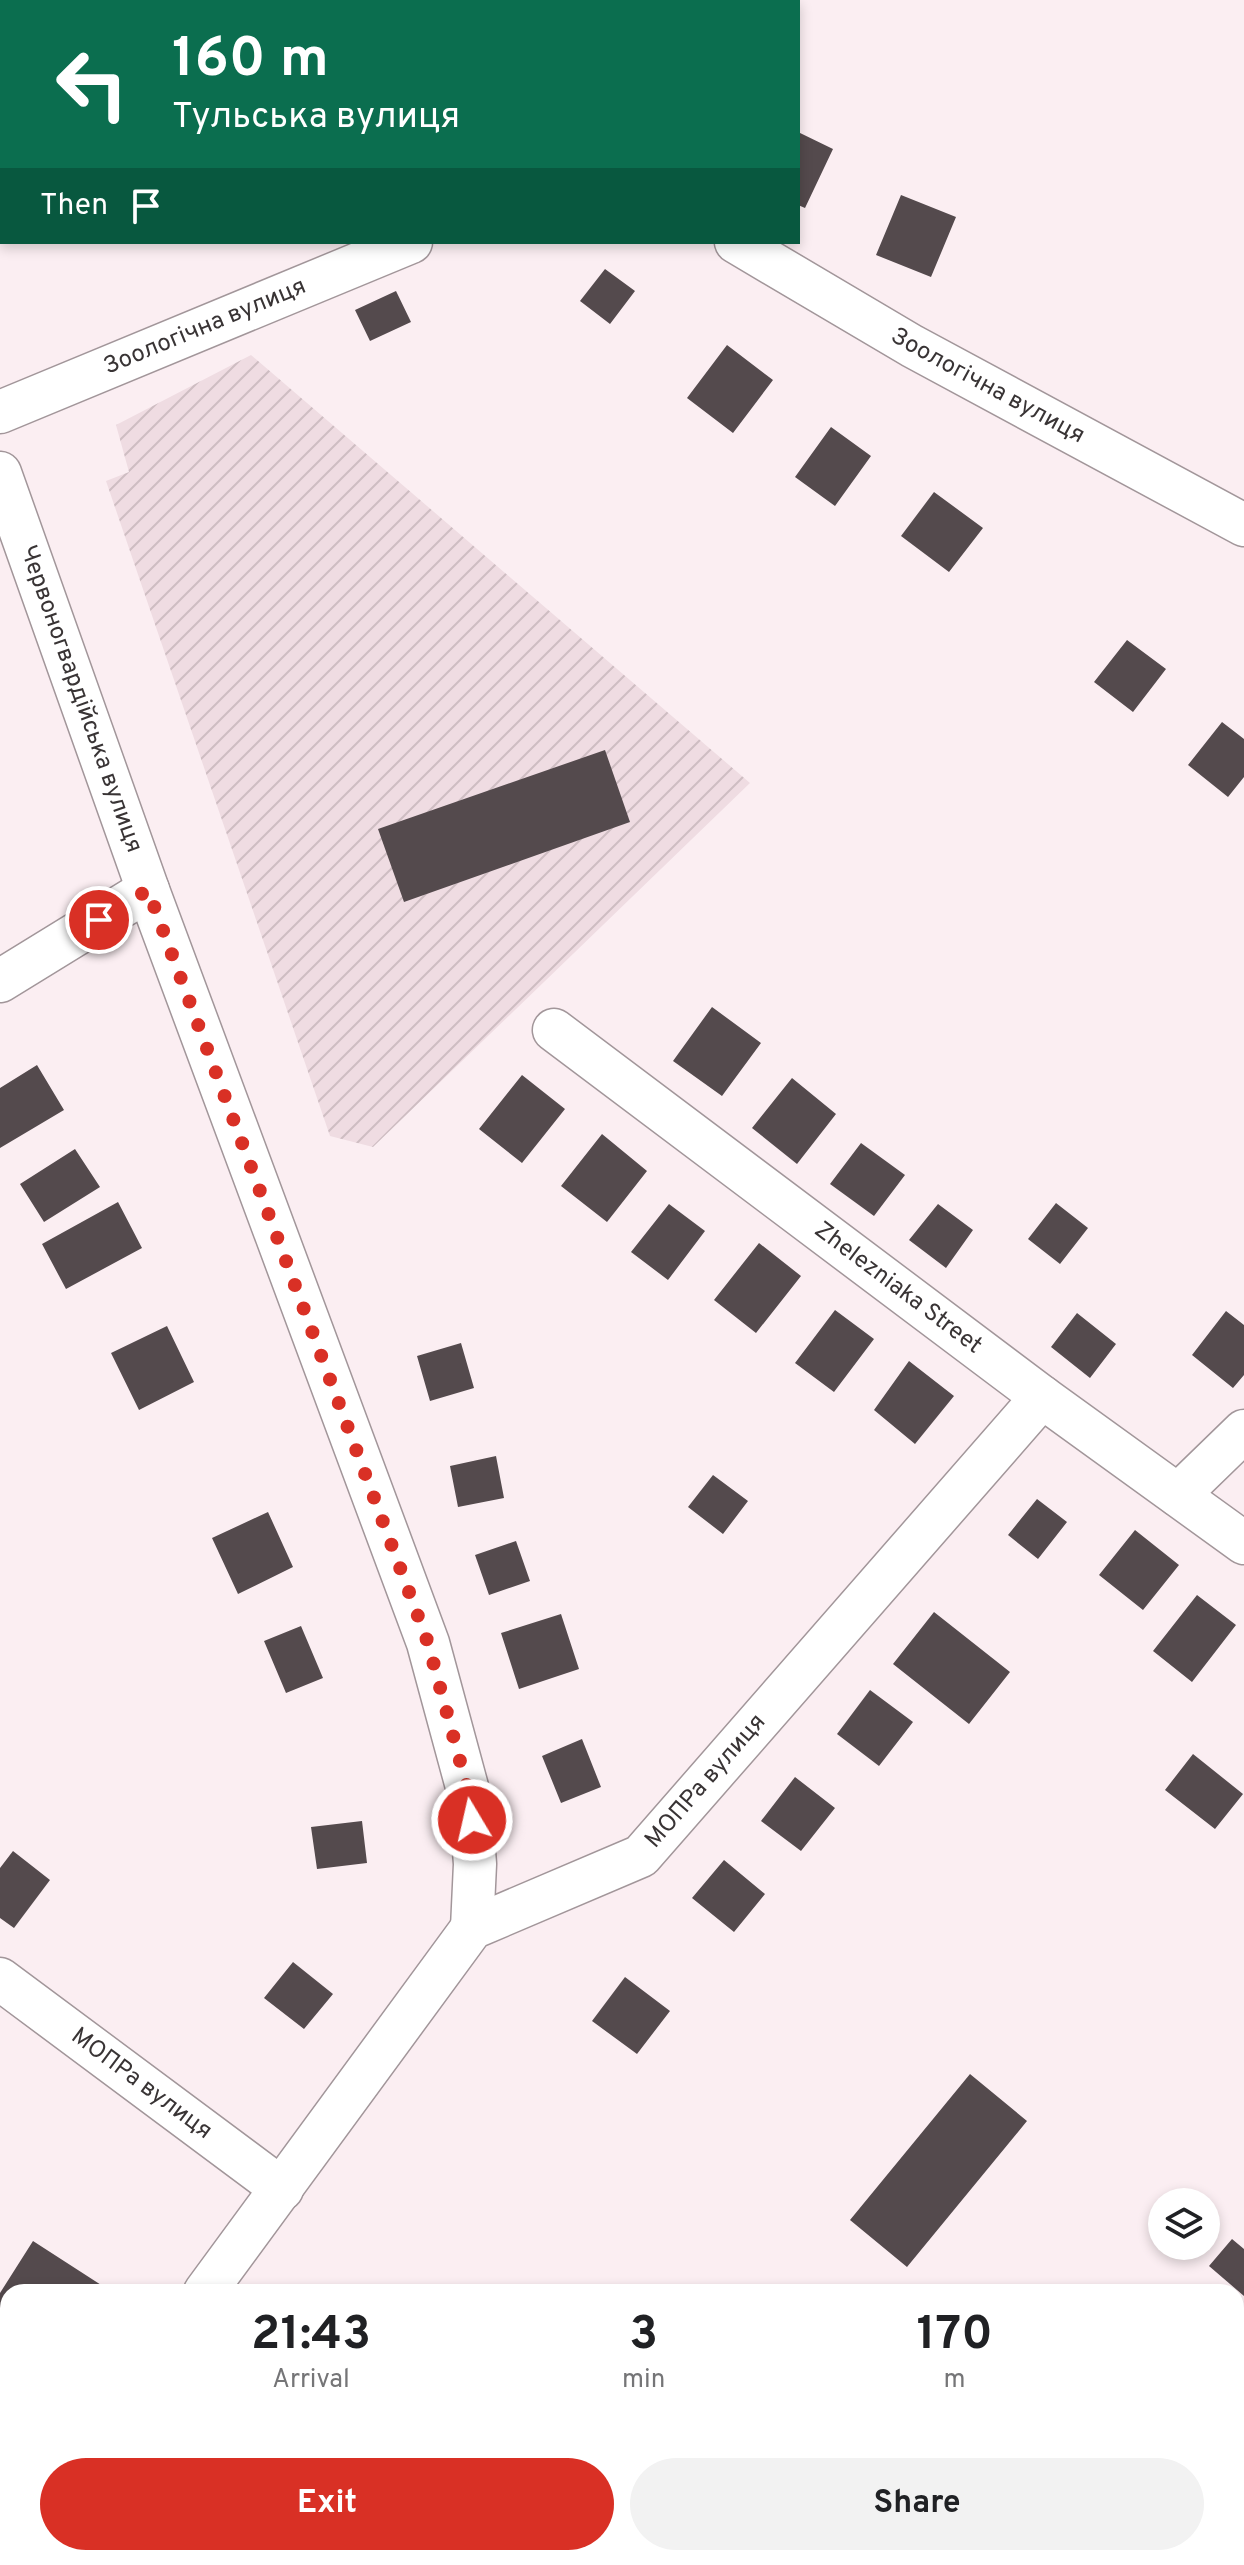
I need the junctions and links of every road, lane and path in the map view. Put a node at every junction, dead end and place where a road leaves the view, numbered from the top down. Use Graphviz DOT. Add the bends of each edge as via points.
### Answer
graph roads {
  1 [pos="406,244"];
  2 [pos="739,244"];
  3 [pos="0,412"];
  4 [pos="0,473"];
  5 [pos="1244,525"];
  6 [pos="148,890"];
  7 [pos="0,981"];
  8 [pos="554,1030"];
  9 [pos="1042,1397"];
  10 [pos="1244,1431"];
  11 [pos="1178,1495"];
  12 [pos="1244,1543"];
  13 [pos="472,1928"];
  14 [pos="0,1979"];
  15 [pos="282,2189"];
  16 [pos="211,2284"];
  1 -- 3 [label="street, Зоологічна вулиця"];
  2 -- 5 [label="street, Зоологічна вулиця" via="912,346"];
  4 -- 6 [label="street, Червоногвардійська вулиця"];
  6 -- 7 [label="street"];
  6 -- 13 [label="street, Червоногвардійська вулиця" via="428,1643 470,1798"];
  8 -- 9 [label="street, Zhelezniaka Street"];
  9 -- 11 [label="street, Zhelezniaka Street"];
  9 -- 13 [label="street, МОПРа вулиця" via="641,1856"];
  10 -- 11 [label="street"];
  11 -- 12 [label="street, Zhelezniaka Street"];
  13 -- 15 [label="street"];
  14 -- 15 [label="street, МОПРа вулиця"];
  15 -- 16 [label="street"];
}
